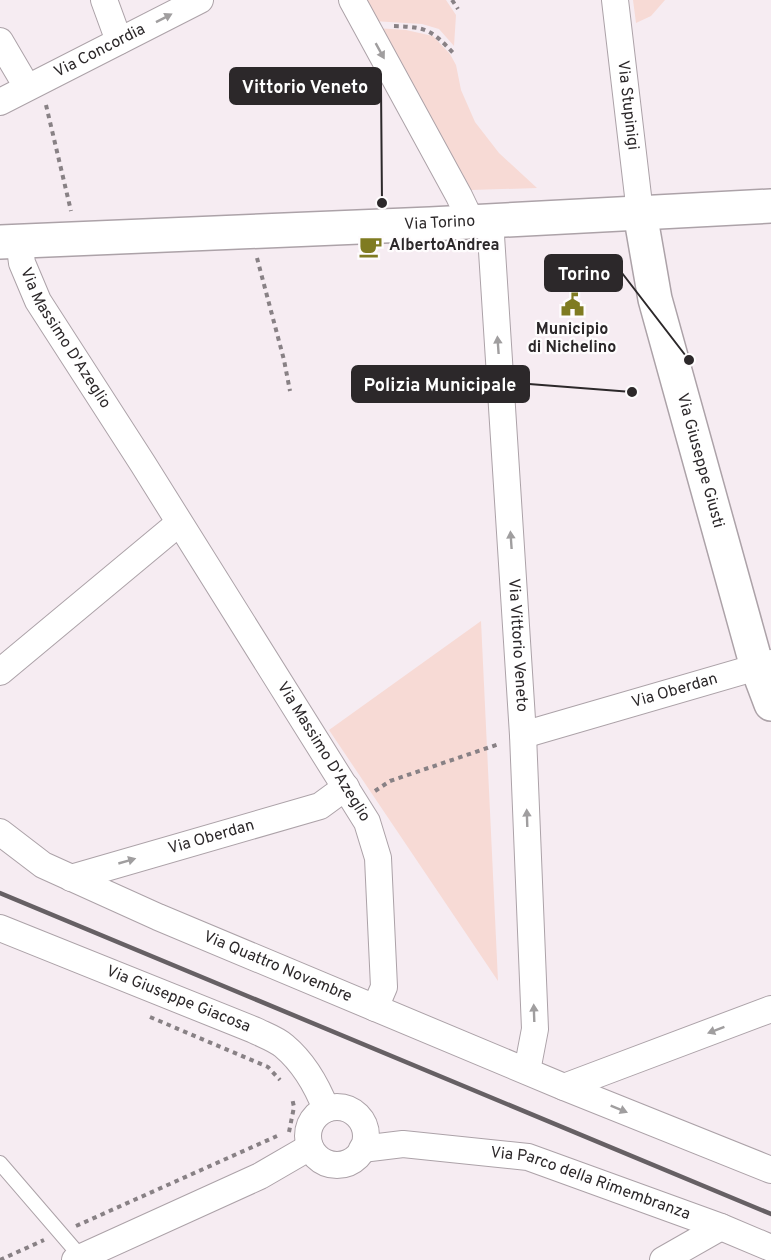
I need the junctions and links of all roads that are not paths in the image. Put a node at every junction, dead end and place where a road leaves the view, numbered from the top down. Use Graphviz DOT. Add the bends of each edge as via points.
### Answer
graph roads {
  1 [pos="104,0"];
  2 [pos="200,0"];
  3 [pos="352,0"];
  4 [pos="615,0"];
  5 [pos="0,41"];
  6 [pos="119,41"];
  7 [pos="34,84"];
  8 [pos="0,102"];
  9 [pos="771,206"];
  10 [pos="640,213"];
  11 [pos="481,220"];
  12 [pos="9,241"];
  13 [pos="179,523"];
  14 [pos="764,665"];
  15 [pos="0,672"];
  16 [pos="771,704"];
  17 [pos="524,735"];
  18 [pos="351,795"];
  19 [pos="0,832"];
  20 [pos="71,878"];
  21 [pos="0,928"];
  22 [pos="375,1008"];
  23 [pos="771,1009"];
  24 [pos="527,1071"];
  25 [pos="564,1087"];
  26 [pos="326,1109"];
  27 [pos="362,1122"];
  28 [pos="403,1144"];
  29 [pos="310,1147"];
  30 [pos="362,1149"];
  31 [pos="0,1162"];
  32 [pos="771,1170"];
  33 [pos="721,1227"];
  34 [pos="771,1248"];
  35 [pos="78,1259"];
  36 [pos="663,1260"];
  1 -- 6 [label="street"];
  6 -- 2 [label="street, Via Concordia, one-way"];
  3 -- 11 [label="street, one-way" via="459,196"];
  4 -- 10 [label="street, Via Stupinigi"];
  5 -- 7 [label="street"];
  6 -- 7 [label="street, Via Concordia"];
  7 -- 8 [label="street, Via Concordia"];
  9 -- 10 [label="main road, Via Torino"];
  10 -- 11 [label="main road, Via Torino"];
  10 -- 14 [label="main road, Via Giuseppe Giusti" via="655,299"];
  11 -- 12 [label="main road, Via Torino"];
  17 -- 11 [label="street, Via Vittorio Veneto, one-way"];
  12 -- 13 [label="street, Via Massimo D'Azeglio" via="38,301"];
  13 -- 15 [label="street"];
  13 -- 18 [label="street, Via Massimo D'Azeglio"];
  14 -- 16 [label="main road, Via Giuseppe Giusti"];
  14 -- 17 [label="street, Via Oberdan"];
  24 -- 17 [label="street, Via Vittorio Veneto, one-way" via="535,1029"];
  20 -- 18 [label="street, Via Oberdan, one-way"];
  18 -- 22 [label="street, Via Massimo D'Azeglio" via="367,822 378,858 384,987"];
  19 -- 20 [label="street, Via Quattro Novembre" via="43,865"];
  20 -- 22 [label="street, Via Quattro Novembre"];
  21 -- 26 [label="street, Via Giuseppe Giacosa" via="283,1045 304,1067"];
  22 -- 24 [label="street, Via Quattro Novembre"];
  23 -- 25 [label="street, one-way"];
  24 -- 25 [label="street, Via Quattro Novembre"];
  25 -- 32 [label="street, Via Quattro Novembre, one-way"];
  26 -- 27 [label="street, Via Parco della Rimembranza" via="347,1108"];
  26 -- 29 [label="street" via="310,1125"];
  27 -- 28 [label="street, Via Parco della Rimembranza"];
  27 -- 30 [label="street"];
  28 -- 30 [label="street, Via Parco della Rimembranza"];
  28 -- 33 [label="street, Via Parco della Rimembranza" via="528,1157"];
  29 -- 30 [label="street, Via Parco della Rimembranza" via="316,1156 336,1165 356,1158"];
  29 -- 35 [label="street" via="260,1176"];
  31 -- 35 [label="lane"];
  33 -- 34 [label="street, Via Parco della Rimembranza"];
  33 -- 36 [label="street"];
}
